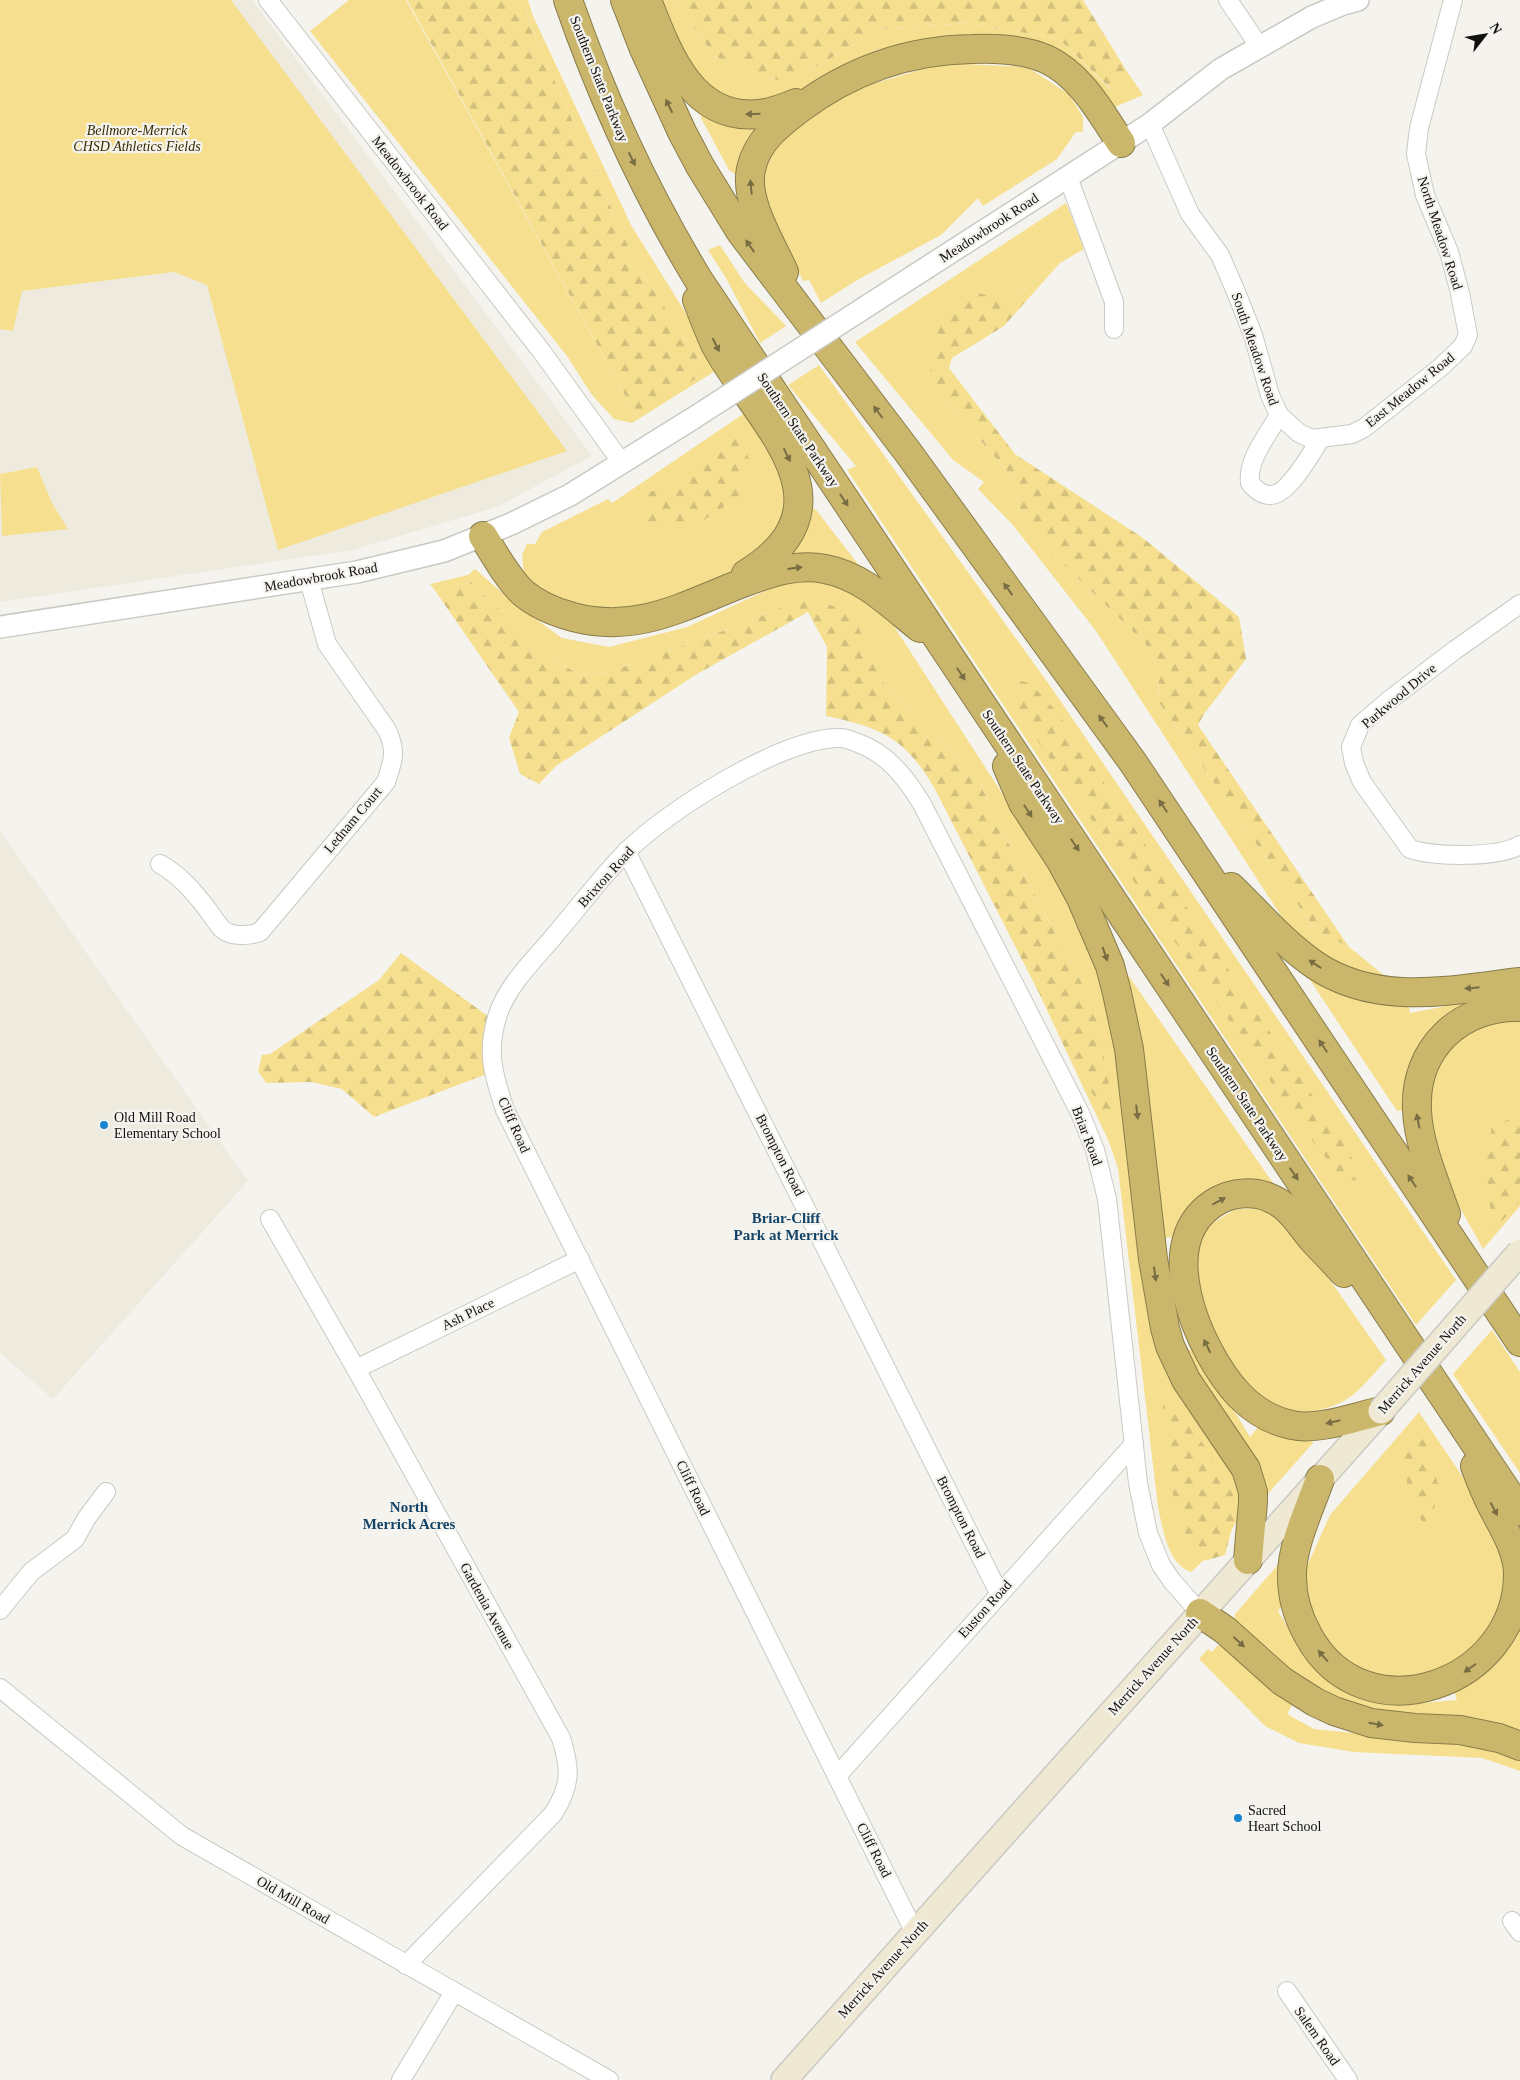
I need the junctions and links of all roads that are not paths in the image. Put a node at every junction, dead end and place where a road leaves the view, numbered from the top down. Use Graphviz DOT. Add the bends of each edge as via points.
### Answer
graph roads {
  1 [pos="268,0"];
  2 [pos="568,0"];
  3 [pos="625,0"];
  4 [pos="647,0"];
  5 [pos="1228,0"];
  6 [pos="1358,0"];
  7 [pos="1453,0"];
  8 [pos="1259,46"];
  9 [pos="816,96"];
  10 [pos="1150,124"];
  11 [pos="1120,143"];
  12 [pos="1068,177"];
  13 [pos="662,220"];
  14 [pos="802,312"];
  15 [pos="1466,321"];
  16 [pos="1114,329"];
  17 [pos="1279,415"];
  18 [pos="1321,438"];
  19 [pos="622,463"];
  20 [pos="483,536"];
  21 [pos="309,580"];
  22 [pos="715,594"];
  23 [pos="1520,604"];
  24 [pos="0,627"];
  25 [pos="942,645"];
  26 [pos="980,703"];
  27 [pos="821,740"];
  28 [pos="1520,844"];
  29 [pos="1190,846"];
  30 [pos="626,851"];
  31 [pos="160,864"];
  32 [pos="1520,982"];
  33 [pos="1520,1007"];
  34 [pos="492,1036"];
  35 [pos="270,1219"];
  36 [pos="1459,1251"];
  37 [pos="1520,1252"];
  38 [pos="580,1259"];
  39 [pos="1399,1331"];
  40 [pos="1516,1334"];
  41 [pos="356,1370"];
  42 [pos="1446,1401"];
  43 [pos="1381,1411"];
  44 [pos="1134,1444"];
  45 [pos="1320,1480"];
  46 [pos="106,1492"];
  47 [pos="1520,1511"];
  48 [pos="1248,1560"];
  49 [pos="1000,1593"];
  50 [pos="0,1610"];
  51 [pos="1200,1613"];
  52 [pos="0,1688"];
  53 [pos="1520,1746"];
  54 [pos="837,1776"];
  55 [pos="915,1933"];
  56 [pos="406,1965"];
  57 [pos="1287,1991"];
  58 [pos="454,1992"];
  59 [pos="401,2080"];
  60 [pos="608,2080"];
  61 [pos="784,2080"];
  62 [pos="1348,2080"];
  1 -- 19 [label="street, Meadowbrook Road" via="542,352"];
  2 -- 13 [label="highway, Southern State Parkway, one-way" via="615,122"];
  14 -- 3 [label="highway, one-way" via="740,231 700,166 663,94"];
  9 -- 4 [label="highway, one-way" via="760,114 733,113 707,101 677,68"];
  5 -- 8 [label="street"];
  6 -- 8 [label="street, Meadowbrook Road" via="1312,16"];
  7 -- 15 [label="street, North Meadow Road" via="1419,128 1416,154 1425,195 1449,252"];
  8 -- 10 [label="street, Meadowbrook Road" via="1221,70"];
  9 -- 11 [label="highway" via="863,71 908,56 959,49 1021,51 1047,60 1080,85"];
  14 -- 9 [label="highway, one-way" via="754,205 750,182 755,156 767,136"];
  10 -- 11 [label="street, Meadowbrook Road"];
  10 -- 17 [label="street, South Meadow Road" via="1190,214 1220,255 1253,335"];
  11 -- 12 [label="street, Meadowbrook Road"];
  12 -- 16 [label="street" via="1114,302"];
  12 -- 19 [label="street, Meadowbrook Road, bridge"];
  13 -- 22 [label="highway, one-way" via="716,346 783,446 796,477 797,506 786,540 769,560"];
  13 -- 25 [label="highway, Southern State Parkway, one-way" via="702,286"];
  29 -- 14 [label="highway, one-way" via="994,569"];
  15 -- 18 [label="street, East Meadow Road" via="1468,335 1463,346 1441,368 1364,428 1352,434"];
  17 -- 18 [label="street, East Meadow Road" via="1300,433 1312,439"];
  17 -- 18 [label="street" via="1249,473 1250,483 1262,493 1276,494 1284,488"];
  19 -- 20 [label="street, Meadowbrook Road" via="570,495"];
  20 -- 21 [label="street, Meadowbrook Road" via="413,559"];
  20 -- 22 [label="highway" via="505,572 523,592 546,608 578,618 608,623 642,620"];
  21 -- 24 [label="street, Meadowbrook Road"];
  21 -- 31 [label="street, Lednam Court" via="327,644 387,730 393,744 393,762 386,782 260,932 253,935 232,934 223,929 175,872"];
  22 -- 25 [label="highway, one-way" via="777,572 806,567 824,568 871,589"];
  23 -- 28 [label="street, Parkwood Drive" via="1388,701 1360,726 1351,747 1362,782 1410,849 1421,853 1457,855 1502,852"];
  25 -- 26 [label="highway, Southern State Parkway, one-way"];
  26 -- 39 [label="highway, Southern State Parkway, one-way"];
  26 -- 48 [label="highway, one-way" via="1023,803 1081,898 1110,966 1129,1049 1153,1258 1165,1328 1186,1380 1246,1469 1253,1492"];
  27 -- 30 [label="street, Brixton Road" via="793,747 759,762 672,814"];
  27 -- 44 [label="street, Briar Road" via="842,738 868,746 897,768 908,782 1088,1132 1107,1199"];
  32 -- 29 [label="highway, one-way" via="1414,993 1380,991 1344,980 1302,955"];
  36 -- 29 [label="highway, one-way"];
  30 -- 34 [label="street, Brixton Road" via="516,982 499,1012"];
  30 -- 49 [label="street, Brompton Road"];
  36 -- 33 [label="highway, one-way" via="1419,1125 1419,1082 1428,1057 1452,1028 1487,1010"];
  34 -- 38 [label="street, Cliff Road" via="492,1072 505,1110"];
  35 -- 41 [label="street, Gardenia Avenue"];
  36 -- 40 [label="highway"];
  37 -- 43 [label="main road, Merrick Avenue North, bridge"];
  38 -- 41 [label="street, Ash Place"];
  38 -- 54 [label="street, Cliff Road"];
  39 -- 42 [label="highway, Southern State Parkway"];
  43 -- 39 [label="highway, one-way" via="1302,1427 1272,1419 1245,1400 1213,1357 1192,1309 1183,1266 1189,1232 1200,1214 1223,1198 1242,1194 1269,1197 1295,1217"];
  41 -- 56 [label="street, Gardenia Avenue" via="561,1738 568,1759 564,1798 553,1814"];
  42 -- 45 [label="highway, one-way" via="1509,1539 1518,1569 1513,1611 1502,1636 1486,1656 1464,1673 1426,1689 1382,1690 1355,1681 1320,1653 1298,1616 1292,1576 1299,1540"];
  42 -- 47 [label="highway, Southern State Parkway"];
  43 -- 45 [label="main road, Merrick Avenue North"];
  44 -- 49 [label="street, Euston Road"];
  44 -- 51 [label="street, Briar Road" via="1148,1533 1161,1565"];
  45 -- 48 [label="main road, Merrick Avenue North"];
  46 -- 50 [label="street" via="86,1518 75,1540 31,1572"];
  48 -- 51 [label="main road, Merrick Avenue North"];
  49 -- 54 [label="street, Euston Road"];
  51 -- 53 [label="highway, one-way" via="1225,1630 1282,1681 1334,1711 1371,1723 1479,1733"];
  51 -- 55 [label="main road, Merrick Avenue North"];
  52 -- 56 [label="street, Old Mill Road" via="182,1836"];
  54 -- 55 [label="street, Cliff Road"];
  55 -- 61 [label="main road, Merrick Avenue North"];
  56 -- 58 [label="street, Old Mill Road"];
  57 -- 62 [label="street, Salem Road"];
  58 -- 59 [label="street"];
  58 -- 60 [label="street, Old Mill Road"];
}
